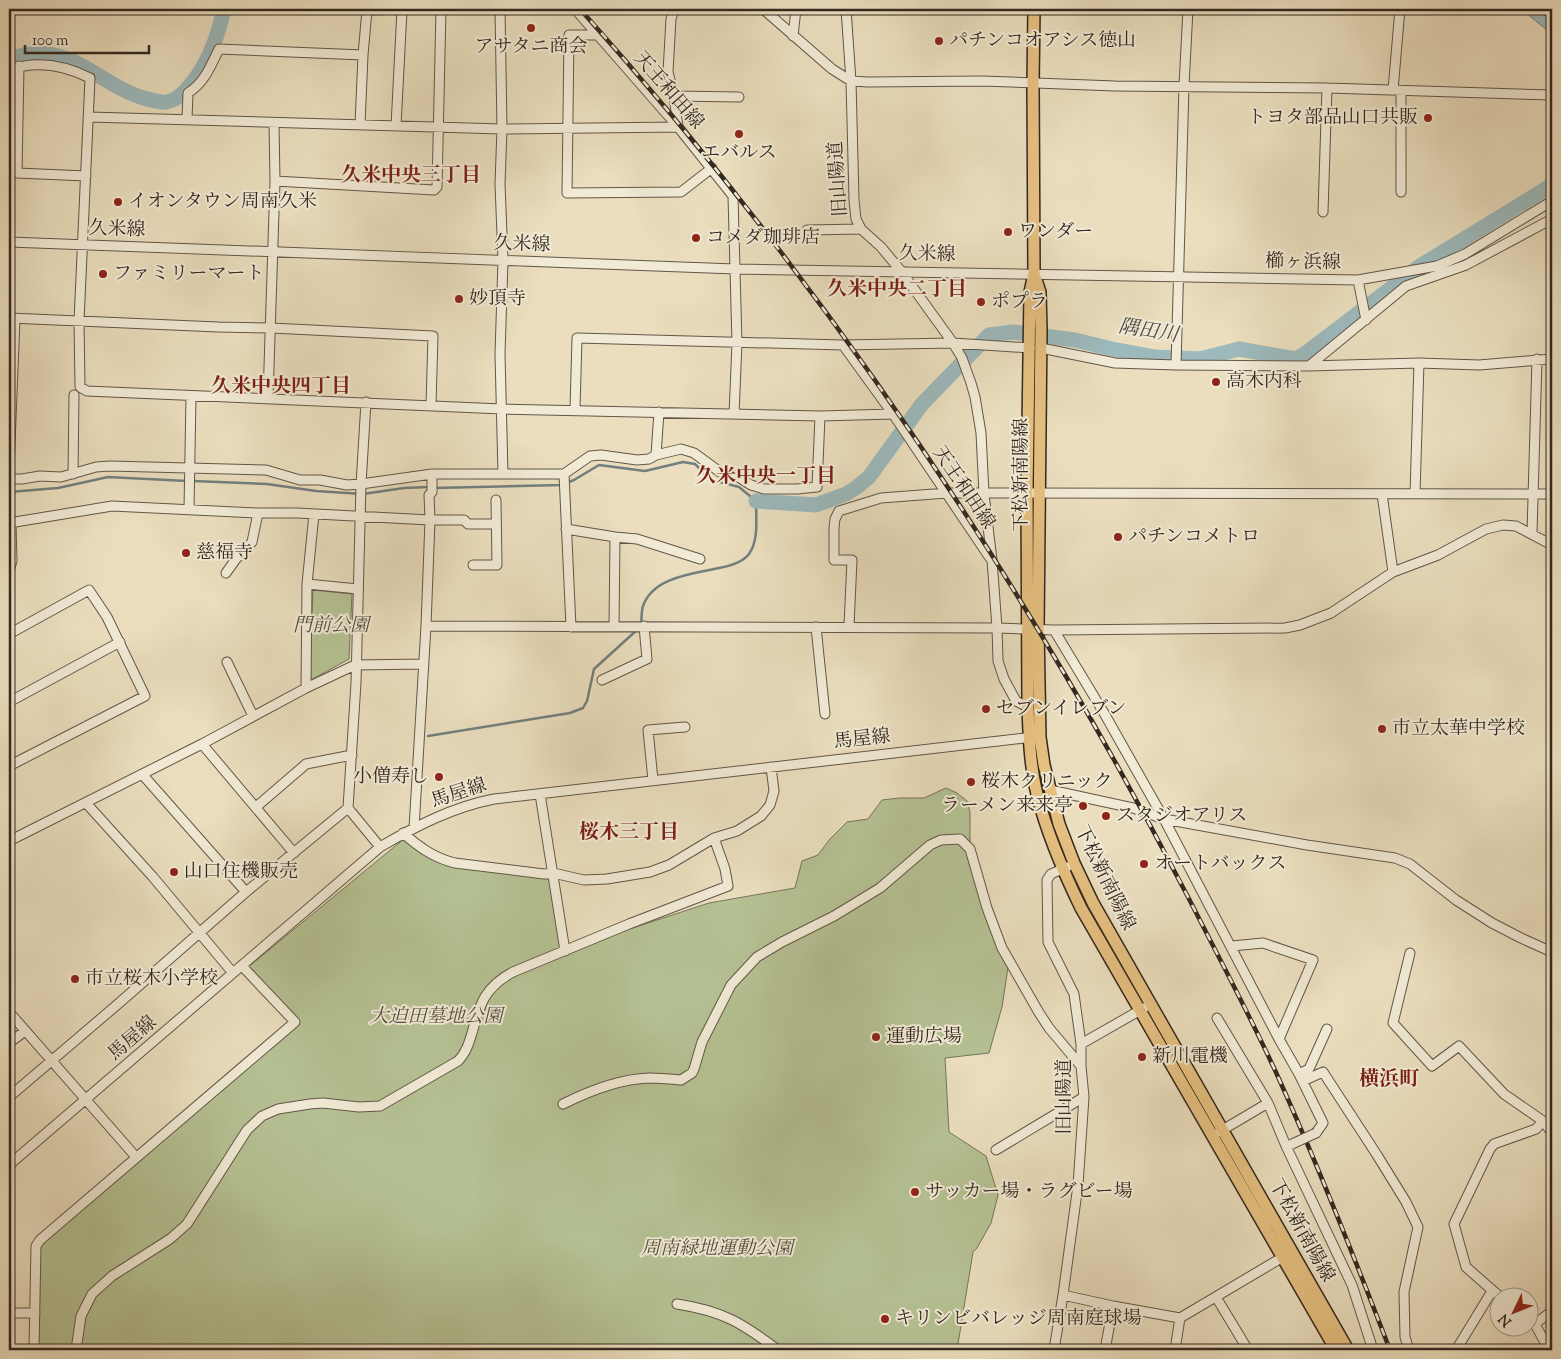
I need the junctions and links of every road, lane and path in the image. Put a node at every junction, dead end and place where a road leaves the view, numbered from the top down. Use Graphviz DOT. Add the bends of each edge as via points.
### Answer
graph roads {
  1 [pos="406,9"];
  2 [pos="441,9"];
  3 [pos="500,9"];
  4 [pos="575,9"];
  5 [pos="674,9"];
  6 [pos="763,9"];
  7 [pos="796,9"];
  8 [pos="846,9"];
  9 [pos="1034,9"];
  10 [pos="1188,9"];
  11 [pos="1400,9"];
  12 [pos="598,35"];
  13 [pos="793,36"];
  14 [pos="363,55"];
  15 [pos="19,66"];
  16 [pos="9,70"];
  17 [pos="851,81"];
  18 [pos="1033,83"];
  19 [pos="1184,86"];
  20 [pos="1327,88"];
  21 [pos="1397,90"];
  22 [pos="1552,95"];
  23 [pos="674,96"];
  24 [pos="739,97"];
  25 [pos="89,117"];
  26 [pos="187,119"];
  27 [pos="274,123"];
  28 [pos="360,125"];
  29 [pos="396,126"];
  30 [pos="437,127"];
  31 [pos="678,127"];
  32 [pos="569,128"];
  33 [pos="502,129"];
  34 [pos="712,168"];
  35 [pos="86,176"];
  36 [pos="275,181"];
  37 [pos="1402,192"];
  38 [pos="1552,201"];
  39 [pos="1323,212"];
  40 [pos="1552,219"];
  41 [pos="861,229"];
  42 [pos="807,230"];
  43 [pos="9,242"];
  44 [pos="83,245"];
  45 [pos="273,252"];
  46 [pos="503,260"];
  47 [pos="735,269"];
  48 [pos="901,271"];
  49 [pos="1034,274"];
  50 [pos="1179,276"];
  51 [pos="1358,280"];
  52 [pos="12,318"];
  53 [pos="1366,320"];
  54 [pos="79,321"];
  55 [pos="271,328"];
  56 [pos="736,342"];
  57 [pos="953,343"];
  58 [pos="843,345"];
  59 [pos="1035,346"];
  60 [pos="1537,359"];
  61 [pos="1552,359"];
  62 [pos="1419,363"];
  63 [pos="1176,365"];
  64 [pos="1308,366"];
  65 [pos="74,395"];
  66 [pos="191,396"];
  67 [pos="268,398"];
  68 [pos="366,402"];
  69 [pos="431,405"];
  70 [pos="502,409"];
  71 [pos="575,409"];
  72 [pos="659,412"];
  73 [pos="734,414"];
  74 [pos="893,414"];
  75 [pos="820,416"];
  76 [pos="656,455"];
  77 [pos="189,468"];
  78 [pos="9,469"];
  79 [pos="73,474"];
  80 [pos="432,474"];
  81 [pos="503,474"];
  82 [pos="564,474"];
  83 [pos="9,479"];
  84 [pos="361,484"];
  85 [pos="947,493"];
  86 [pos="1027,493"];
  87 [pos="1533,493"];
  88 [pos="984,494"];
  89 [pos="1040,494"];
  90 [pos="1382,494"];
  91 [pos="1415,494"];
  92 [pos="1552,494"];
  93 [pos="496,500"];
  94 [pos="189,509"];
  95 [pos="258,513"];
  96 [pos="314,514"];
  97 [pos="361,516"];
  98 [pos="430,520"];
  99 [pos="10,524"];
  100 [pos="496,524"];
  101 [pos="566,529"];
  102 [pos="1532,534"];
  103 [pos="614,537"];
  104 [pos="1552,544"];
  105 [pos="700,559"];
  106 [pos="992,560"];
  107 [pos="473,565"];
  108 [pos="9,571"];
  109 [pos="1393,572"];
  110 [pos="226,573"];
  111 [pos="306,584"];
  112 [pos="358,589"];
  113 [pos="426,626"];
  114 [pos="614,626"];
  115 [pos="644,626"];
  116 [pos="849,626"];
  117 [pos="571,627"];
  118 [pos="816,627"];
  119 [pos="997,628"];
  120 [pos="1033,628"];
  121 [pos="1054,630"];
  122 [pos="9,634"];
  123 [pos="120,642"];
  124 [pos="228,662"];
  125 [pos="424,664"];
  126 [pos="356,665"];
  127 [pos="602,680"];
  128 [pos="306,688"];
  129 [pos="9,702"];
  130 [pos="1028,707"];
  131 [pos="825,714"];
  132 [pos="253,716"];
  133 [pos="685,727"];
  134 [pos="1034,737"];
  135 [pos="202,744"];
  136 [pos="352,755"];
  137 [pos="9,766"];
  138 [pos="771,767"];
  139 [pos="142,774"];
  140 [pos="653,780"];
  141 [pos="1050,790"];
  142 [pos="540,794"];
  143 [pos="86,803"];
  144 [pos="256,807"];
  145 [pos="348,808"];
  146 [pos="1164,819"];
  147 [pos="414,828"];
  148 [pos="403,833"];
  149 [pos="714,838"];
  150 [pos="9,841"];
  151 [pos="380,846"];
  152 [pos="294,853"];
  153 [pos="1074,864"];
  154 [pos="1062,869"];
  155 [pos="553,873"];
  156 [pos="246,892"];
  157 [pos="200,934"];
  158 [pos="1232,946"];
  159 [pos="565,950"];
  160 [pos="1552,952"];
  161 [pos="1410,953"];
  162 [pos="242,966"];
  163 [pos="233,973"];
  164 [pos="1152,1004"];
  165 [pos="1140,1010"];
  166 [pos="9,1012"];
  167 [pos="1217,1018"];
  168 [pos="1327,1029"];
  169 [pos="25,1031"];
  170 [pos="1279,1039"];
  171 [pos="9,1043"];
  172 [pos="1081,1044"];
  173 [pos="52,1061"];
  174 [pos="1081,1066"];
  175 [pos="1301,1077"];
  176 [pos="9,1097"];
  177 [pos="1084,1097"];
  178 [pos="86,1101"];
  179 [pos="1268,1103"];
  180 [pos="563,1104"];
  181 [pos="1544,1121"];
  182 [pos="1224,1130"];
  183 [pos="1552,1133"];
  184 [pos="1212,1136"];
  185 [pos="1289,1145"];
  186 [pos="996,1150"];
  187 [pos="136,1157"];
  188 [pos="9,1165"];
  189 [pos="1287,1254"];
  190 [pos="1488,1287"];
  191 [pos="1063,1295"];
  192 [pos="1216,1297"];
  193 [pos="677,1304"];
  194 [pos="1488,1304"];
  195 [pos="1113,1306"];
  196 [pos="1552,1310"];
  197 [pos="35,1313"];
  198 [pos="9,1314"];
  199 [pos="1180,1318"];
  200 [pos="1538,1318"];
  201 [pos="1538,1332"];
  202 [pos="34,1350"];
  203 [pos="76,1350"];
  204 [pos="778,1350"];
  205 [pos="1054,1350"];
  206 [pos="1105,1350"];
  207 [pos="1175,1350"];
  208 [pos="1248,1350"];
  209 [pos="1336,1350"];
  210 [pos="1348,1350"];
  211 [pos="1373,1350"];
  212 [pos="1409,1350"];
  213 [pos="1456,1350"];
  214 [pos="1549,1350"];
  1 -- 14 [label="street" via="366,10"];
  1 -- 29 [label="street"];
  2 -- 30 [label="street"];
  3 -- 33 [label="street"];
  4 -- 12 [label="street, 天王和田線"];
  5 -- 23 [label="street" via="668,72"];
  6 -- 13 [label="street"];
  7 -- 13 [label="street"];
  8 -- 17 [label="street, 旧山陽道"];
  9 -- 18 [label="main road, 下松新南陽線"];
  10 -- 19 [label="street"];
  11 -- 21 [label="street"];
  12 -- 31 [label="street, 天王和田線"];
  12 -- 32 [label="street" via="569,35"];
  13 -- 17 [label="street"];
  14 -- 26 [label="street" via="219,50 206,78 188,93"];
  14 -- 28 [label="street"];
  15 -- 16 [label="street"];
  15 -- 25 [label="street" via="59,65 90,78"];
  15 -- 35 [label="street" via="17,173"];
  17 -- 18 [label="street"];
  17 -- 41 [label="street, 旧山陽道" via="854,200 856,219"];
  18 -- 19 [label="street"];
  18 -- 49 [label="main road, 下松新南陽線"];
  19 -- 20 [label="street"];
  19 -- 50 [label="street"];
  20 -- 21 [label="street"];
  20 -- 39 [label="street"];
  21 -- 22 [label="street"];
  21 -- 37 [label="street"];
  23 -- 24 [label="street"];
  23 -- 31 [label="street"];
  25 -- 26 [label="street"];
  25 -- 35 [label="street"];
  26 -- 27 [label="street"];
  27 -- 28 [label="street"];
  27 -- 36 [label="street"];
  28 -- 29 [label="street"];
  29 -- 30 [label="street"];
  30 -- 33 [label="street"];
  30 -- 36 [label="street" via="437,187 434,190"];
  31 -- 32 [label="street"];
  31 -- 34 [label="street, 天王和田線"];
  32 -- 33 [label="street"];
  32 -- 34 [label="street" via="568,193 681,192"];
  33 -- 46 [label="street"];
  34 -- 47 [label="street, 天王和田線" via="733,196"];
  35 -- 44 [label="street"];
  36 -- 45 [label="street"];
  38 -- 51 [label="street, 櫛ヶ浜線" via="1465,254 1437,266"];
  40 -- 53 [label="street" via="1466,265 1406,286"];
  41 -- 42 [label="street"];
  41 -- 48 [label="street, 旧山陽道"];
  43 -- 44 [label="street, 久米線"];
  44 -- 45 [label="street, 久米線"];
  44 -- 54 [label="street"];
  45 -- 46 [label="street, 久米線"];
  45 -- 55 [label="street"];
  46 -- 47 [label="street, 久米線"];
  46 -- 70 [label="street"];
  47 -- 48 [label="street, 久米線"];
  47 -- 56 [label="street"];
  48 -- 49 [label="street, 久米線"];
  48 -- 57 [label="street, 旧山陽道"];
  49 -- 50 [label="street, 櫛ヶ浜線"];
  49 -- 59 [label="main road, 下松新南陽線" via="1030,292"];
  50 -- 51 [label="street, 櫛ヶ浜線"];
  50 -- 63 [label="street"];
  51 -- 53 [label="street"];
  52 -- 54 [label="street"];
  52 -- 78 [label="street"];
  53 -- 64 [label="street"];
  54 -- 55 [label="street"];
  54 -- 66 [label="street" via="80,387 87,391"];
  55 -- 67 [label="street"];
  55 -- 69 [label="street" via="433,336"];
  56 -- 58 [label="street"];
  56 -- 71 [label="street" via="577,338"];
  56 -- 73 [label="street"];
  57 -- 58 [label="street"];
  57 -- 59 [label="street"];
  57 -- 88 [label="street, 旧山陽道" via="962,358 975,397 981,433"];
  58 -- 74 [label="street, 天王和田線"];
  59 -- 63 [label="street" via="1115,363"];
  59 -- 86 [label="main road, 下松新南陽線"];
  59 -- 89 [label="main road, 下松新南陽線"];
  60 -- 61 [label="street"];
  60 -- 62 [label="street" via="1479,365"];
  60 -- 87 [label="street"];
  62 -- 64 [label="street"];
  62 -- 91 [label="street"];
  63 -- 64 [label="street"];
  65 -- 79 [label="street"];
  66 -- 67 [label="street"];
  66 -- 77 [label="street"];
  67 -- 68 [label="street"];
  68 -- 69 [label="street"];
  68 -- 84 [label="street"];
  69 -- 70 [label="street"];
  70 -- 71 [label="street"];
  70 -- 81 [label="street"];
  71 -- 72 [label="street"];
  72 -- 73 [label="street"];
  72 -- 76 [label="street"];
  73 -- 75 [label="street"];
  74 -- 75 [label="street"];
  74 -- 85 [label="street, 天王和田線"];
  75 -- 76 [label="street" via="818,487 764,489 720,472 694,453 681,449"];
  76 -- 82 [label="street" via="637,460 590,456"];
  77 -- 79 [label="street" via="110,466"];
  77 -- 84 [label="street" via="266,470 300,480"];
  77 -- 94 [label="street"];
  79 -- 83 [label="street"];
  80 -- 81 [label="street"];
  80 -- 84 [label="street"];
  80 -- 98 [label="street"];
  81 -- 82 [label="street"];
  82 -- 101 [label="street"];
  84 -- 97 [label="street"];
  85 -- 88 [label="street"];
  85 -- 106 [label="street, 天王和田線"];
  85 -- 116 [label="street" via="881,498 840,511 835,519 834,560 852,560"];
  86 -- 88 [label="street"];
  86 -- 89 [label="street"];
  86 -- 120 [label="main road, 下松新南陽線"];
  87 -- 91 [label="street"];
  87 -- 92 [label="street"];
  87 -- 102 [label="street"];
  88 -- 106 [label="street, 旧山陽道"];
  89 -- 90 [label="street"];
  89 -- 120 [label="main road, 下松新南陽線"];
  90 -- 91 [label="street"];
  90 -- 109 [label="street"];
  93 -- 100 [label="street"];
  94 -- 95 [label="street"];
  94 -- 99 [label="street" via="112,506"];
  95 -- 96 [label="street"];
  95 -- 110 [label="street" via="252,542"];
  96 -- 97 [label="street"];
  96 -- 111 [label="street"];
  97 -- 98 [label="street"];
  97 -- 112 [label="street"];
  98 -- 100 [label="street"];
  98 -- 113 [label="street"];
  99 -- 108 [label="street" via="12,561"];
  100 -- 107 [label="street" via="497,565"];
  101 -- 103 [label="street"];
  101 -- 117 [label="street"];
  102 -- 104 [label="street"];
  102 -- 109 [label="street" via="1516,526 1486,529 1438,555"];
  103 -- 105 [label="street" via="637,539"];
  103 -- 114 [label="street"];
  106 -- 119 [label="street, 天王和田線"];
  109 -- 121 [label="street" via="1331,613 1285,628"];
  111 -- 112 [label="street"];
  111 -- 128 [label="street"];
  112 -- 126 [label="street"];
  113 -- 117 [label="street"];
  113 -- 125 [label="street"];
  114 -- 115 [label="street"];
  114 -- 117 [label="street"];
  115 -- 118 [label="street"];
  115 -- 127 [label="street" via="647,659"];
  116 -- 118 [label="street"];
  116 -- 119 [label="street"];
  118 -- 131 [label="street"];
  119 -- 120 [label="street"];
  119 -- 130 [label="street" via="998,661 1004,679 1016,701"];
  120 -- 121 [label="street"];
  120 -- 130 [label="main road, 下松新南陽線"];
  120 -- 134 [label="main road, 下松新南陽線"];
  121 -- 146 [label="street"];
  122 -- 123 [label="street" via="88,590"];
  123 -- 129 [label="street"];
  123 -- 137 [label="street" via="145,696"];
  124 -- 132 [label="street"];
  125 -- 126 [label="street"];
  125 -- 147 [label="street"];
  126 -- 128 [label="street"];
  126 -- 136 [label="street"];
  128 -- 132 [label="street"];
  130 -- 134 [label="main road, 下松新南陽線"];
  132 -- 135 [label="street"];
  133 -- 140 [label="street" via="648,730"];
  134 -- 138 [label="street, 馬屋線"];
  134 -- 141 [label="main road, 下松新南陽線"];
  134 -- 154 [label="main road, 下松新南陽線" via="1036,793"];
  135 -- 139 [label="street"];
  135 -- 144 [label="street"];
  136 -- 144 [label="street" via="306,764"];
  136 -- 145 [label="street"];
  138 -- 140 [label="street, 馬屋線"];
  138 -- 149 [label="street" via="774,791 770,805 761,816 737,832"];
  139 -- 143 [label="street"];
  139 -- 156 [label="street"];
  140 -- 142 [label="street, 馬屋線"];
  141 -- 146 [label="street" via="1134,808"];
  141 -- 153 [label="main road, 下松新南陽線"];
  142 -- 147 [label="street, 馬屋線" via="472,803"];
  142 -- 155 [label="street"];
  143 -- 150 [label="street"];
  143 -- 157 [label="street"];
  144 -- 152 [label="street"];
  145 -- 151 [label="street"];
  145 -- 152 [label="street"];
  146 -- 158 [label="street"];
  146 -- 160 [label="street" via="1395,858 1410,864 1492,923"];
  147 -- 148 [label="street, 馬屋線"];
  148 -- 151 [label="street, 馬屋線"];
  148 -- 155 [label="street" via="422,849 455,863"];
  149 -- 155 [label="street" via="669,865 643,873 584,880"];
  149 -- 159 [label="street" via="728,886"];
  151 -- 162 [label="street, 馬屋線"];
  152 -- 156 [label="street"];
  153 -- 154 [label="street, 旧山陽道"];
  153 -- 164 [label="main road, 下松新南陽線"];
  154 -- 165 [label="main road, 下松新南陽線"];
  154 -- 172 [label="street, 旧山陽道" via="1047,880 1048,942 1074,994"];
  155 -- 159 [label="street"];
  156 -- 157 [label="street"];
  157 -- 163 [label="street"];
  157 -- 173 [label="street"];
  158 -- 170 [label="street"];
  158 -- 170 [label="street" via="1264,943 1312,960"];
  159 -- 203 [label="street" via="513,972 493,985 480,1006 470,1042 462,1056 388,1102 366,1107 323,1103 289,1107 270,1112 254,1123 187,1224 170,1239 112,1276 92,1294 81,1316"];
  161 -- 181 [label="street" via="1393,1023 1432,1066 1459,1046 1504,1094"];
  162 -- 163 [label="street, 馬屋線"];
  162 -- 187 [label="street" via="295,1022"];
  163 -- 178 [label="street, 馬屋線"];
  164 -- 165 [label="street"];
  164 -- 182 [label="main road, 下松新南陽線"];
  165 -- 172 [label="street"];
  165 -- 184 [label="main road, 下松新南陽線"];
  166 -- 169 [label="street"];
  167 -- 179 [label="street"];
  168 -- 175 [label="street" via="1309,1068"];
  169 -- 171 [label="street"];
  169 -- 173 [label="street"];
  170 -- 175 [label="street"];
  172 -- 174 [label="street, 旧山陽道"];
  173 -- 176 [label="street"];
  173 -- 178 [label="street"];
  174 -- 177 [label="street, 旧山陽道"];
  174 -- 180 [label="street" via="1041,1017 1002,948 986,908 970,849 960,839 941,840 930,845 880,888 766,951 752,962 731,985 702,1042 694,1069 685,1078 626,1081"];
  175 -- 185 [label="street, bridge" via="1323,1123 1316,1133"];
  175 -- 212 [label="street" via="1323,1072 1406,1202 1418,1227 1404,1292 1405,1338"];
  177 -- 186 [label="street"];
  177 -- 191 [label="street, 旧山陽道" via="1078,1185"];
  178 -- 187 [label="street"];
  178 -- 188 [label="street, 馬屋線"];
  179 -- 182 [label="street"];
  179 -- 185 [label="street"];
  181 -- 183 [label="street"];
  181 -- 190 [label="street" via="1536,1129 1494,1144 1454,1224 1466,1267"];
  182 -- 184 [label="street"];
  182 -- 189 [label="main road, 下松新南陽線"];
  184 -- 189 [label="main road, 下松新南陽線"];
  185 -- 211 [label="street" via="1352,1285"];
  187 -- 197 [label="street" via="36,1246"];
  189 -- 192 [label="street"];
  189 -- 209 [label="main road, 下松新南陽線"];
  189 -- 210 [label="main road, 下松新南陽線"];
  191 -- 195 [label="street"];
  191 -- 205 [label="street, 旧山陽道"];
  192 -- 199 [label="street"];
  192 -- 208 [label="street"];
  193 -- 204 [label="street" via="728,1316"];
  194 -- 213 [label="street"];
  195 -- 199 [label="street"];
  195 -- 206 [label="street"];
  196 -- 200 [label="street"];
  197 -- 198 [label="street"];
  197 -- 202 [label="street"];
  199 -- 207 [label="street"];
  201 -- 214 [label="street"];
}
